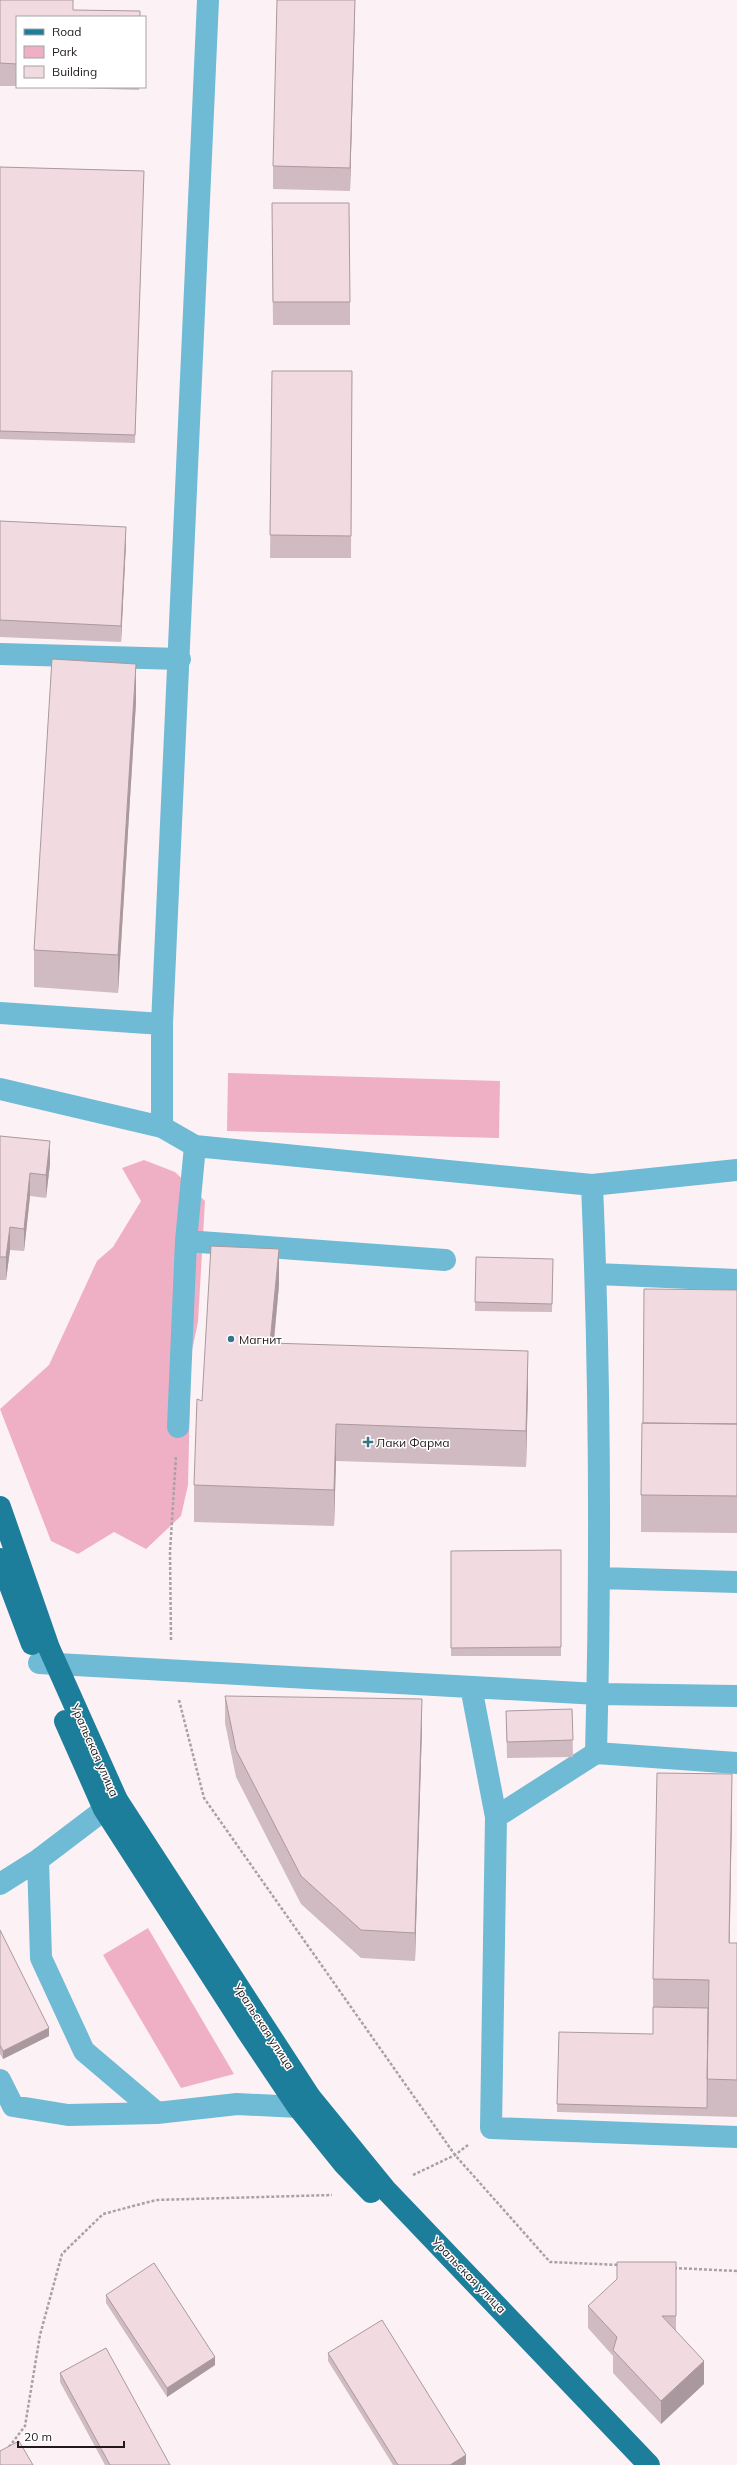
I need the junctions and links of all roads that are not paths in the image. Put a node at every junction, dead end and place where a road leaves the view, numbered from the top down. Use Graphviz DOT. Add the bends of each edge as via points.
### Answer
graph roads {
  1 [pos="208,0"];
  2 [pos="0,654"];
  3 [pos="180,659"];
  4 [pos="0,1013"];
  5 [pos="162,1024"];
  6 [pos="0,1089"];
  7 [pos="162,1127"];
  8 [pos="195,1146"];
  9 [pos="737,1170"];
  10 [pos="592,1185"];
  11 [pos="186,1241"];
  12 [pos="446,1260"];
  13 [pos="596,1274"];
  14 [pos="737,1280"];
  15 [pos="178,1427"];
  16 [pos="0,1507"];
  17 [pos="0,1559"];
  18 [pos="600,1578"];
  19 [pos="737,1582"];
  20 [pos="48,1663"];
  21 [pos="471,1687"];
  22 [pos="598,1694"];
  23 [pos="737,1696"];
  24 [pos="596,1753"];
  25 [pos="737,1763"];
  26 [pos="111,1804"];
  27 [pos="496,1817"];
  28 [pos="38,1860"];
  29 [pos="0,1884"];
  30 [pos="0,2080"];
  31 [pos="304,2102"];
  32 [pos="157,2113"];
  33 [pos="737,2137"];
  34 [pos="379,2192"];
  35 [pos="629,2465"];
  36 [pos="649,2465"];
  1 -- 3 [label="lane"];
  2 -- 3 [label="lane"];
  3 -- 5 [label="lane"];
  4 -- 5 [label="lane"];
  5 -- 7 [label="lane"];
  6 -- 7 [label="lane"];
  7 -- 8 [label="lane"];
  8 -- 10 [label="lane"];
  8 -- 11 [label="lane"];
  9 -- 10 [label="lane"];
  10 -- 13 [label="lane"];
  11 -- 12 [label="lane"];
  11 -- 15 [label="lane"];
  13 -- 14 [label="lane"];
  13 -- 18 [label="lane"];
  16 -- 20 [label="main road, Уральская улица"];
  17 -- 20 [label="main road, Уральская улица"];
  18 -- 19 [label="lane"];
  18 -- 22 [label="lane"];
  20 -- 21 [label="lane"];
  20 -- 26 [label="main road, Уральская улица"];
  21 -- 22 [label="lane"];
  21 -- 27 [label="lane"];
  22 -- 23 [label="lane"];
  22 -- 24 [label="lane"];
  24 -- 25 [label="lane"];
  24 -- 27 [label="lane"];
  26 -- 28 [label="lane"];
  26 -- 31 [label="main road, Уральская улица"];
  27 -- 33 [label="lane" via="491,2128"];
  28 -- 29 [label="lane"];
  28 -- 32 [label="lane" via="41,1958 47,1973 84,2051"];
  30 -- 32 [label="lane" via="13,2106 68,2115"];
  31 -- 32 [label="lane" via="237,2104"];
  31 -- 34 [label="main road, Уральская улица" via="344,2164"];
  34 -- 35 [label="main road, Уральская улица"];
  34 -- 36 [label="main road, Уральская улица"];
}
